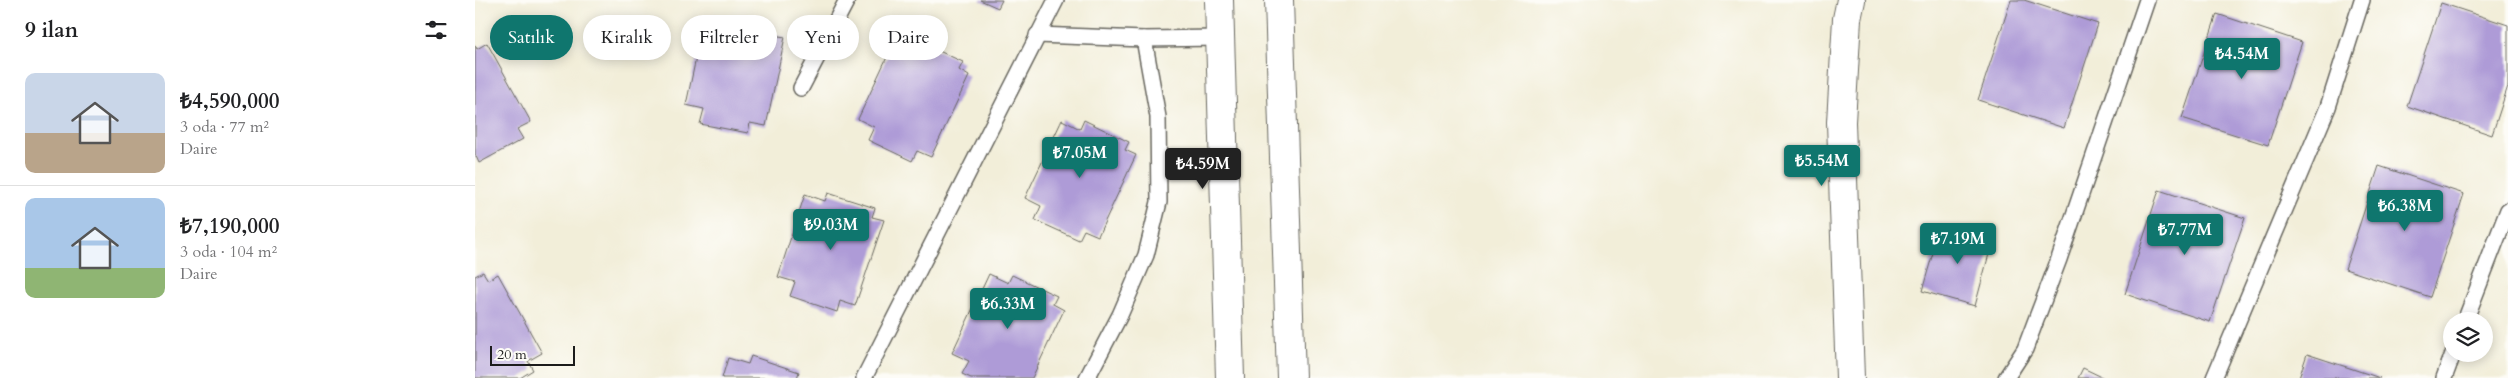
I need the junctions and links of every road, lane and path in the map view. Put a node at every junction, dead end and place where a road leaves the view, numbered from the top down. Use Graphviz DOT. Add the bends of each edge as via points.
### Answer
graph roads {
  1 [pos="847,0"];
  2 [pos="1056,0"];
  3 [pos="1219,0"];
  4 [pos="1279,0"];
  5 [pos="1851,0"];
  6 [pos="2147,0"];
  7 [pos="2362,0"];
  8 [pos="1037,36"];
  9 [pos="1220,38"];
  10 [pos="1144,39"];
  11 [pos="801,88"];
  12 [pos="2508,210"];
  13 [pos="2468,312"];
  14 [pos="2450,362"];
  15 [pos="864,378"];
  16 [pos="1087,378"];
  17 [pos="1230,378"];
  18 [pos="1291,378"];
  19 [pos="1850,378"];
  20 [pos="2006,378"];
  21 [pos="2214,378"];
  22 [pos="2444,378"];
  1 -- 11 [label="lane"];
  2 -- 8 [label="lane"];
  3 -- 9 [label="street"];
  4 -- 18 [label="street"];
  5 -- 19 [label="street" via="1841,122"];
  6 -- 20 [label="lane" via="2059,259 2025,349"];
  7 -- 21 [label="lane" via="2328,107"];
  8 -- 10 [label="lane"];
  8 -- 15 [label="lane"];
  9 -- 10 [label="lane"];
  9 -- 17 [label="street"];
  10 -- 16 [label="lane" via="1157,118 1159,202 1145,255"];
  12 -- 13 [label="lane"];
  14 -- 22 [label="lane"];
}
